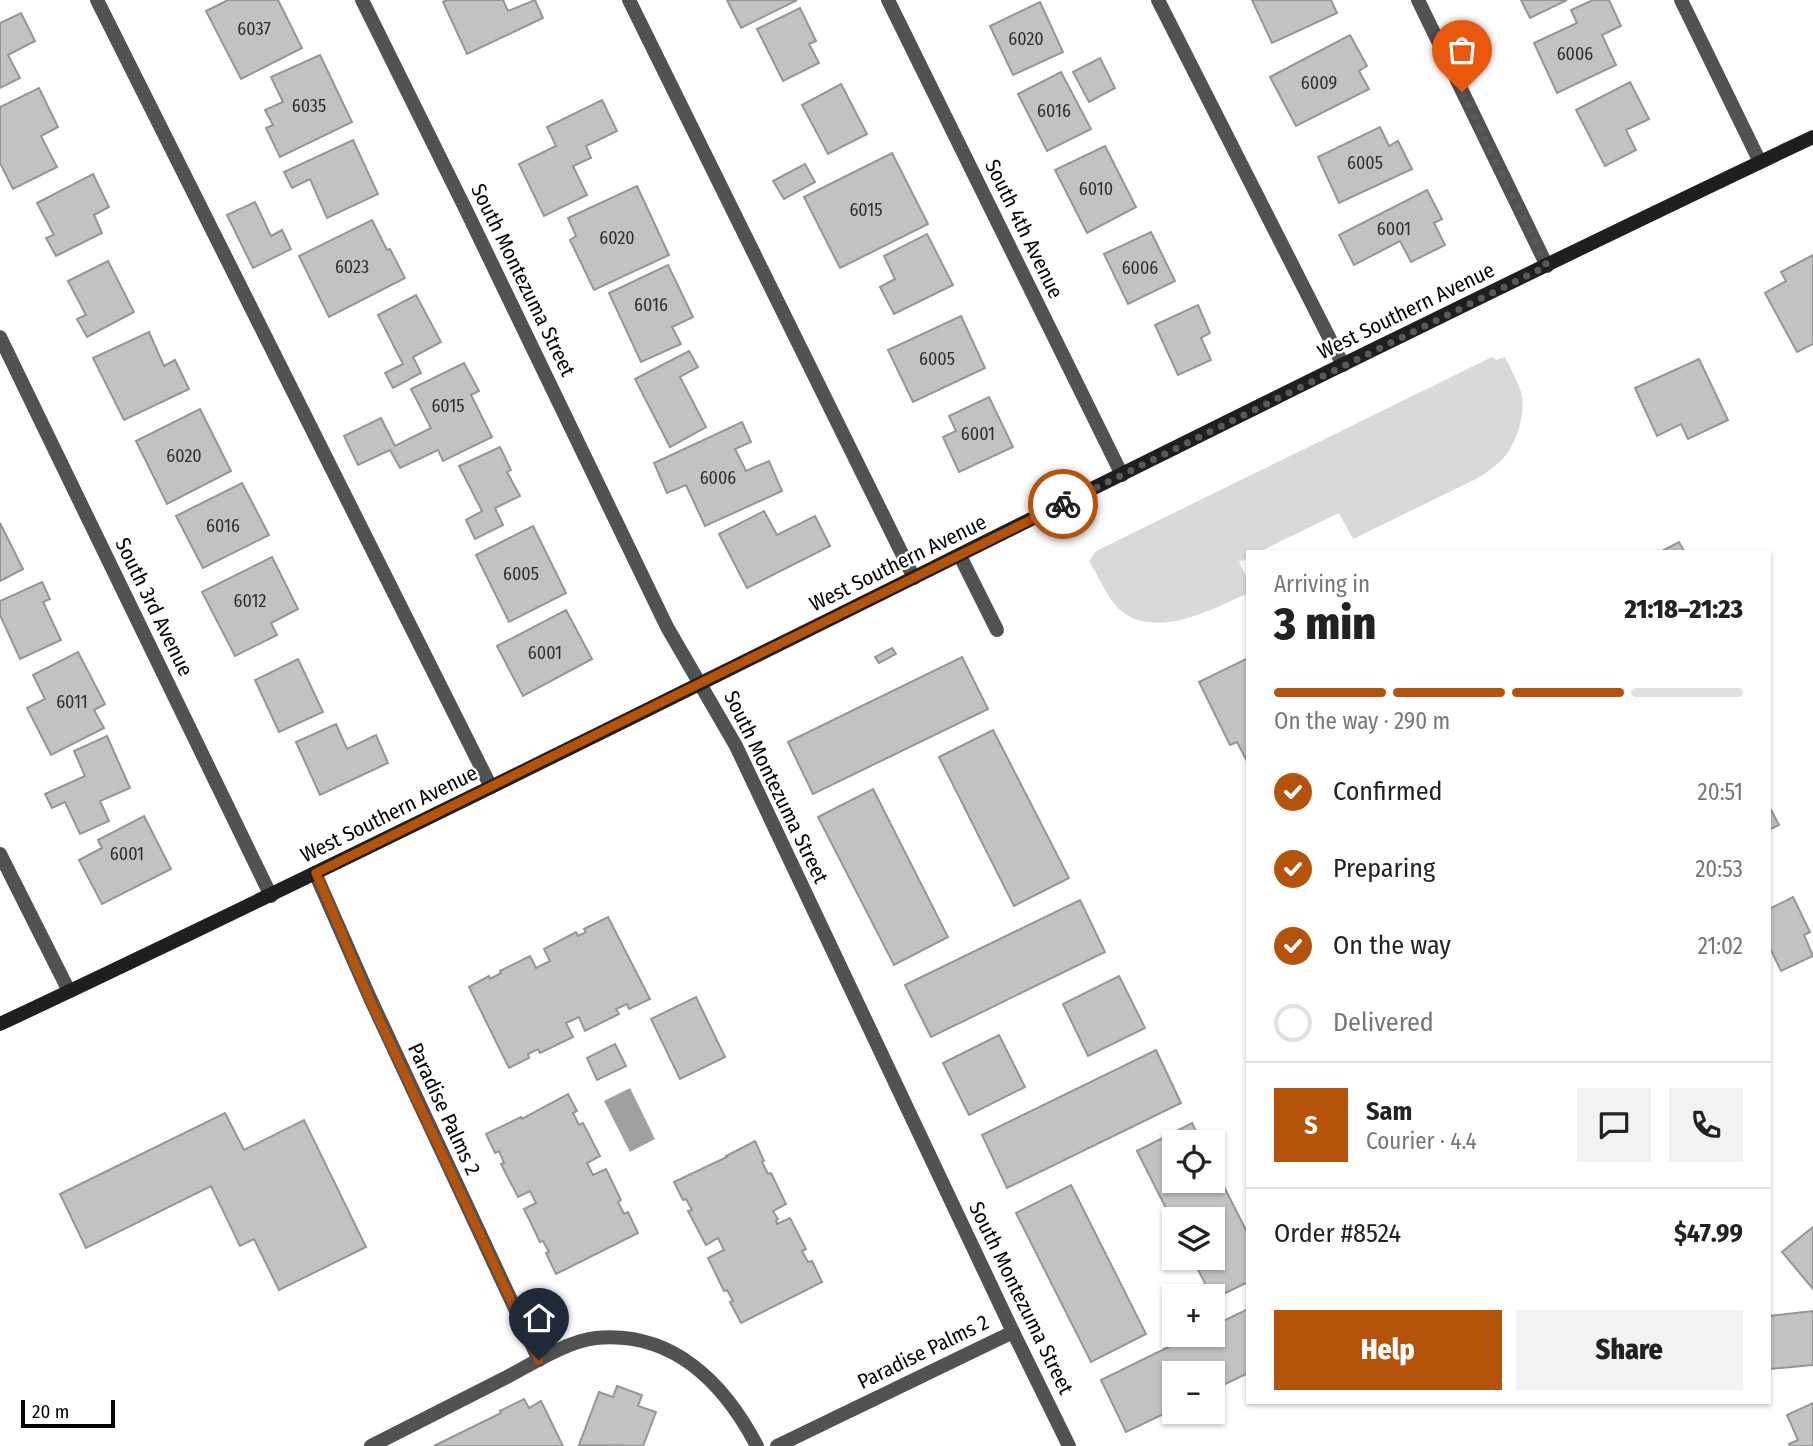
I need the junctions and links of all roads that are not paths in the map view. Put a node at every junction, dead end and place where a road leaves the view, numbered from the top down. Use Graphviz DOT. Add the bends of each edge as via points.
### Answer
graph roads {
  1 [pos="97,0"];
  2 [pos="362,0"];
  3 [pos="629,0"];
  4 [pos="888,0"];
  5 [pos="1158,0"];
  6 [pos="1418,0"];
  7 [pos="1681,0"];
  8 [pos="1813,137"];
  9 [pos="1760,162"];
  10 [pos="1547,266"];
  11 [pos="0,337"];
  12 [pos="1343,365"];
  13 [pos="1122,475"];
  14 [pos="960,556"];
  15 [pos="914,578"];
  16 [pos="997,630"];
  17 [pos="700,683"];
  18 [pos="491,787"];
  19 [pos="0,854"];
  20 [pos="316,873"];
  21 [pos="271,896"];
  22 [pos="69,991"];
  23 [pos="0,1024"];
  24 [pos="1013,1332"];
  25 [pos="539,1360"];
  26 [pos="371,1446"];
  27 [pos="757,1446"];
  28 [pos="777,1446"];
  29 [pos="1069,1446"];
  1 -- 18 [label="street"];
  2 -- 17 [label="street, South Montezuma Street" via="667,627"];
  3 -- 15 [label="street"];
  4 -- 13 [label="street, South 4th Avenue"];
  5 -- 12 [label="street"];
  6 -- 10 [label="street"];
  7 -- 9 [label="street"];
  8 -- 9 [label="main road, West Southern Avenue"];
  9 -- 10 [label="main road, West Southern Avenue"];
  10 -- 12 [label="main road, West Southern Avenue"];
  11 -- 21 [label="street, South 3rd Avenue"];
  12 -- 13 [label="main road, West Southern Avenue"];
  13 -- 14 [label="main road, West Southern Avenue"];
  14 -- 15 [label="main road, West Southern Avenue"];
  14 -- 16 [label="street"];
  15 -- 17 [label="main road, West Southern Avenue"];
  17 -- 18 [label="main road, West Southern Avenue"];
  17 -- 24 [label="street, South Montezuma Street" via="737,747"];
  18 -- 20 [label="main road, West Southern Avenue"];
  19 -- 22 [label="street"];
  20 -- 21 [label="main road, West Southern Avenue"];
  20 -- 25 [label="street, Paradise Palms 2" via="369,998"];
  21 -- 22 [label="main road, West Southern Avenue"];
  22 -- 23 [label="main road, West Southern Avenue"];
  24 -- 28 [label="street, Paradise Palms 2"];
  24 -- 29 [label="street, South Montezuma Street"];
  25 -- 26 [label="street"];
  25 -- 27 [label="street" via="593,1338 625,1337 667,1350 694,1364 741,1416"];
}
